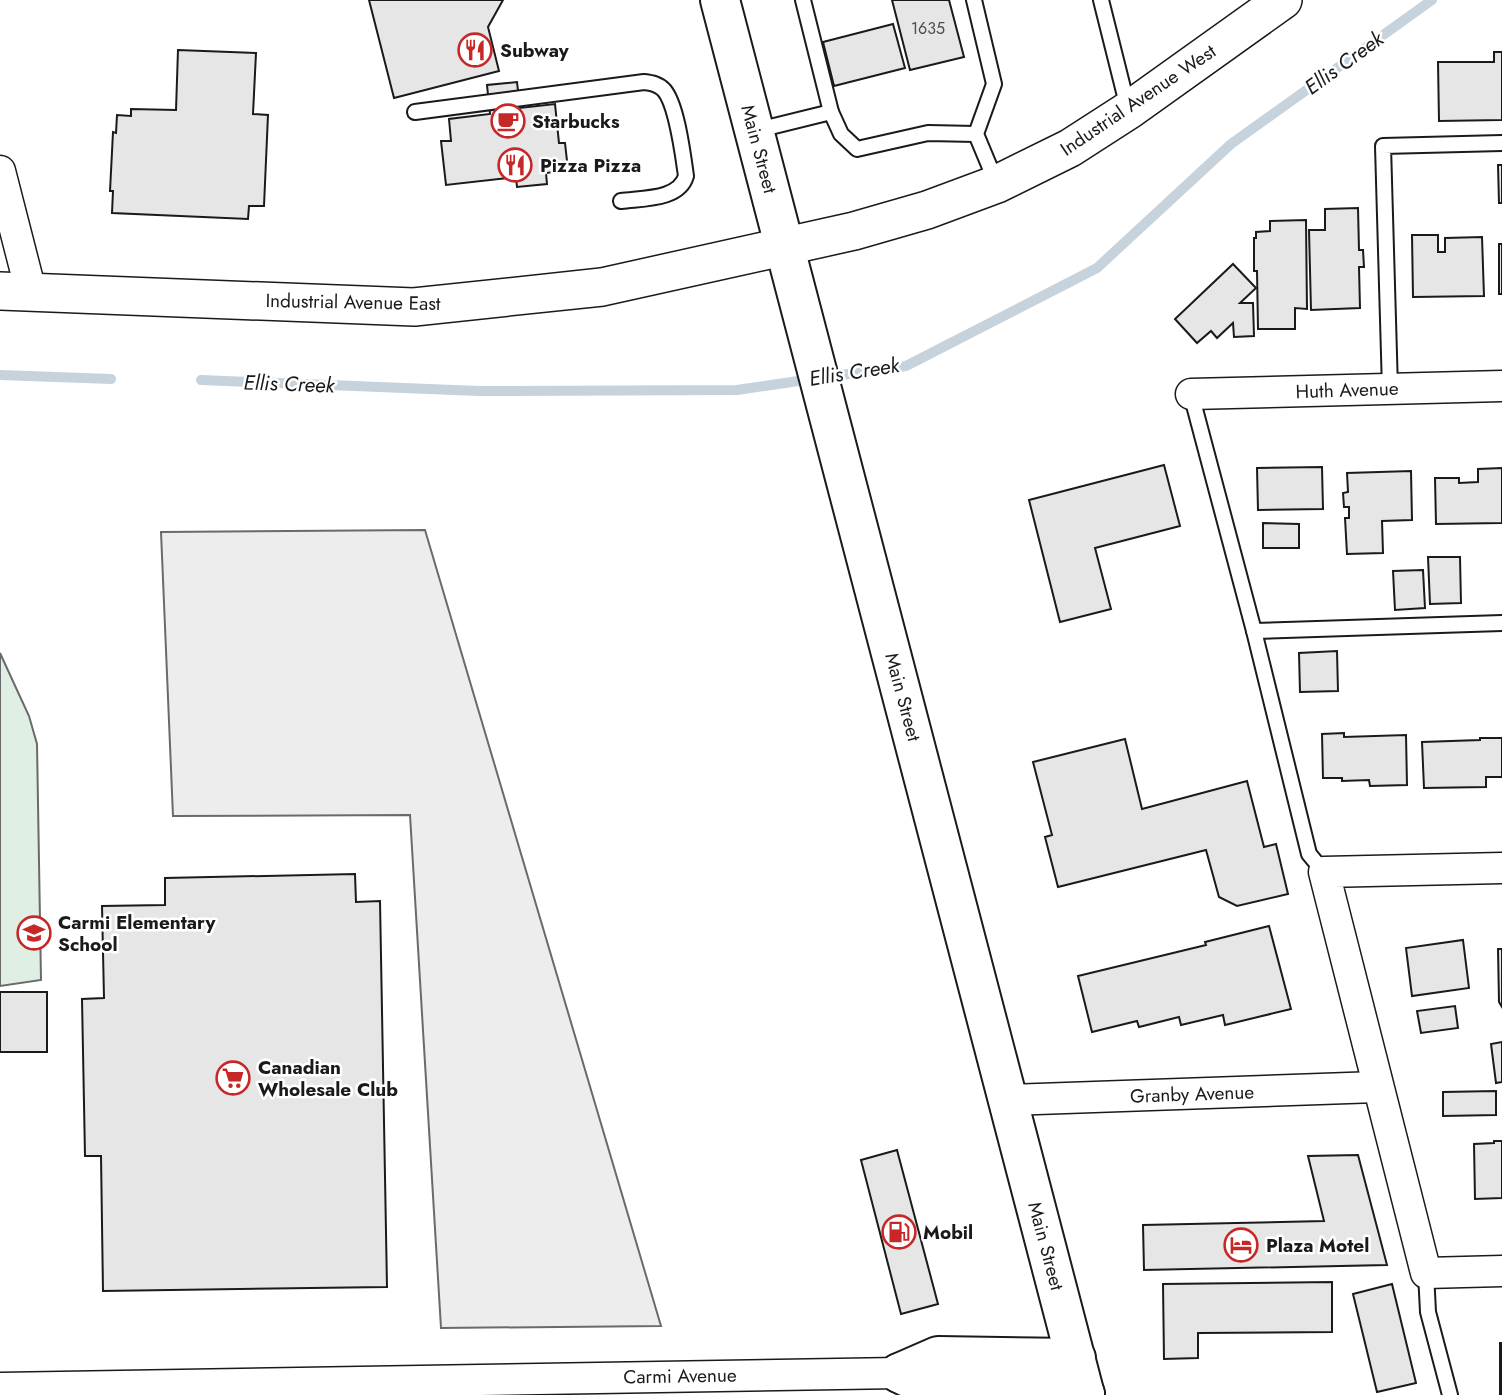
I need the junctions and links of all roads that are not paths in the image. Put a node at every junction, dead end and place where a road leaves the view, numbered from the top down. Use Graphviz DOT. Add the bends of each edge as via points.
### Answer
graph roads {
  1 [pos="720,0"];
  2 [pos="803,0"];
  3 [pos="974,0"];
  4 [pos="1101,0"];
  5 [pos="1283,0"];
  6 [pos="1129,110"];
  7 [pos="415,112"];
  8 [pos="831,112"];
  9 [pos="754,131"];
  10 [pos="976,134"];
  11 [pos="1502,143"];
  12 [pos="0,170"];
  13 [pos="997,184"];
  14 [pos="621,201"];
  15 [pos="785,246"];
  16 [pos="16,292"];
  17 [pos="1502,386"];
  18 [pos="1390,389"];
  19 [pos="1191,394"];
  20 [pos="1502,623"];
  21 [pos="1254,631"];
  22 [pos="1502,868"];
  23 [pos="1324,872"];
  24 [pos="1377,1087"];
  25 [pos="1007,1100"];
  26 [pos="1502,1271"];
  27 [pos="1426,1273"];
  28 [pos="899,1373"];
  29 [pos="1082,1382"];
  30 [pos="712,1385"];
  31 [pos="480,1387"];
  32 [pos="250,1389"];
  33 [pos="12,1390"];
  34 [pos="944,1392"];
  35 [pos="1450,1395"];
  1 -- 9 [label="main road, Main Street"];
  2 -- 8 [label="lane"];
  3 -- 10 [label="lane" via="994,85"];
  4 -- 6 [label="lane"];
  5 -- 6 [label="street, Industrial Avenue West"];
  6 -- 13 [label="street, Industrial Avenue West" via="1070,148"];
  7 -- 14 [label="lane" via="654,84 663,89 671,104 686,176 678,190 669,194"];
  8 -- 9 [label="lane"];
  8 -- 10 [label="lane" via="841,134 857,149 928,133"];
  9 -- 15 [label="main road, Main Street"];
  10 -- 13 [label="lane"];
  11 -- 18 [label="lane" via="1383,146"];
  12 -- 16 [label="street"];
  13 -- 15 [label="street, Industrial Avenue West" via="855,232"];
  15 -- 16 [label="street, Industrial Avenue East" via="602,287 414,307"];
  15 -- 25 [label="main road, Main Street"];
  17 -- 18 [label="street, Huth Avenue"];
  18 -- 19 [label="street, Huth Avenue"];
  19 -- 21 [label="lane"];
  20 -- 21 [label="lane"];
  21 -- 23 [label="lane" via="1309,854"];
  22 -- 23 [label="street"];
  23 -- 24 [label="street"];
  24 -- 25 [label="street, Granby Avenue"];
  24 -- 27 [label="street"];
  25 -- 29 [label="main road, Main Street"];
  26 -- 27 [label="street"];
  27 -- 35 [label="lane" via="1428,1312"];
  28 -- 29 [label="main road" via="938,1356"];
  28 -- 30 [label="street, Carmi Avenue"];
  28 -- 34 [label="main road"];
  29 -- 34 [label="main road"];
  30 -- 31 [label="street, Carmi Avenue"];
  31 -- 32 [label="street, Carmi Avenue"];
  32 -- 33 [label="street, Carmi Avenue"];
}
